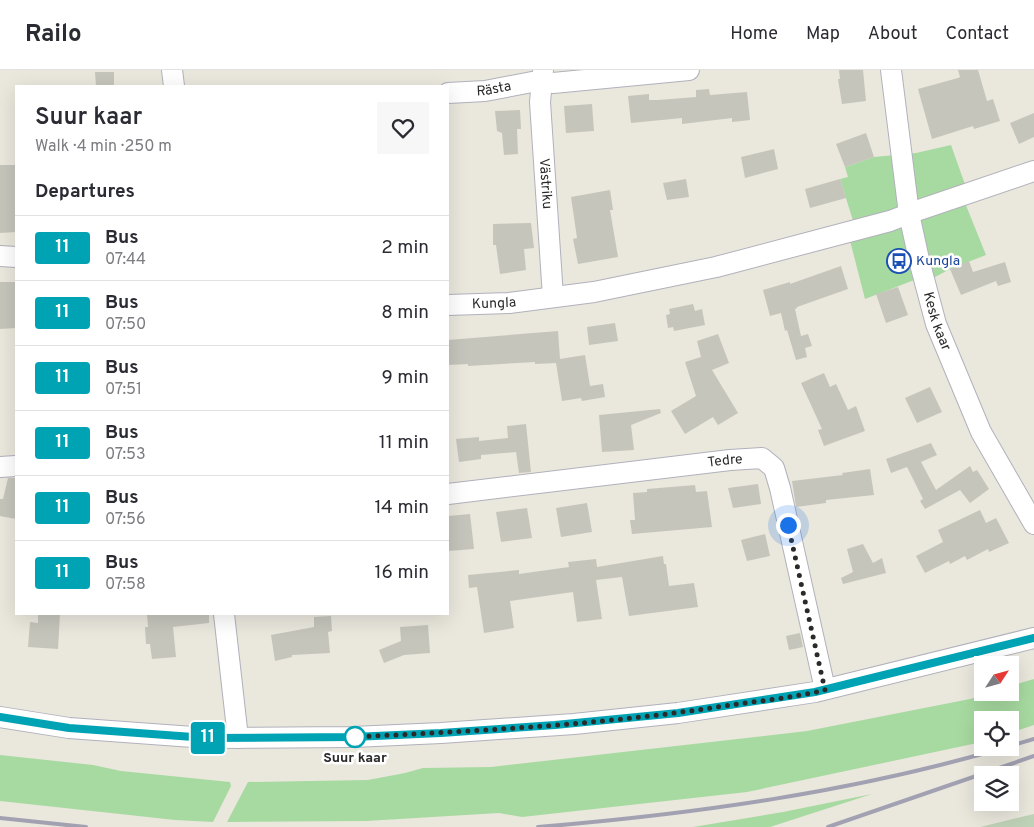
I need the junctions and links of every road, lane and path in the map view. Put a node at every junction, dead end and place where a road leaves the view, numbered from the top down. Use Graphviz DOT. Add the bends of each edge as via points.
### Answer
graph roads {
  1 [pos="172,70"];
  2 [pos="688,70"];
  3 [pos="891,70"];
  4 [pos="542,76"];
  5 [pos="174,85"];
  6 [pos="449,93"];
  7 [pos="1034,171"];
  8 [pos="909,214"];
  9 [pos="0,256"];
  10 [pos="15,257"];
  11 [pos="552,297"];
  12 [pos="449,306"];
  13 [pos="15,466"];
  14 [pos="0,467"];
  15 [pos="449,494"];
  16 [pos="1034,524"];
  17 [pos="224,615"];
  18 [pos="1034,638"];
  19 [pos="825,690"];
  20 [pos="0,716"];
  21 [pos="238,738"];
  1 -- 5 [label="street"];
  2 -- 4 [label="street, Rästa" via="552,83"];
  3 -- 8 [label="street, Kesk kaar"];
  4 -- 6 [label="street, Rästa" via="532,82 485,91"];
  4 -- 11 [label="street, Västriku" via="540,102"];
  7 -- 8 [label="street, Kungla"];
  8 -- 11 [label="street, Kungla" via="890,222 716,267 594,292"];
  8 -- 16 [label="street, Kesk kaar" via="936,324 981,432"];
  9 -- 10 [label="street"];
  11 -- 12 [label="street, Kungla"];
  13 -- 14 [label="street"];
  15 -- 19 [label="street, Tedre" via="762,458 774,468 780,488"];
  17 -- 21 [label="street"];
  18 -- 19 [label="street"];
  19 -- 21 [label="street" via="678,713 574,724 353,737"];
  20 -- 21 [label="street" via="69,728"];
}
